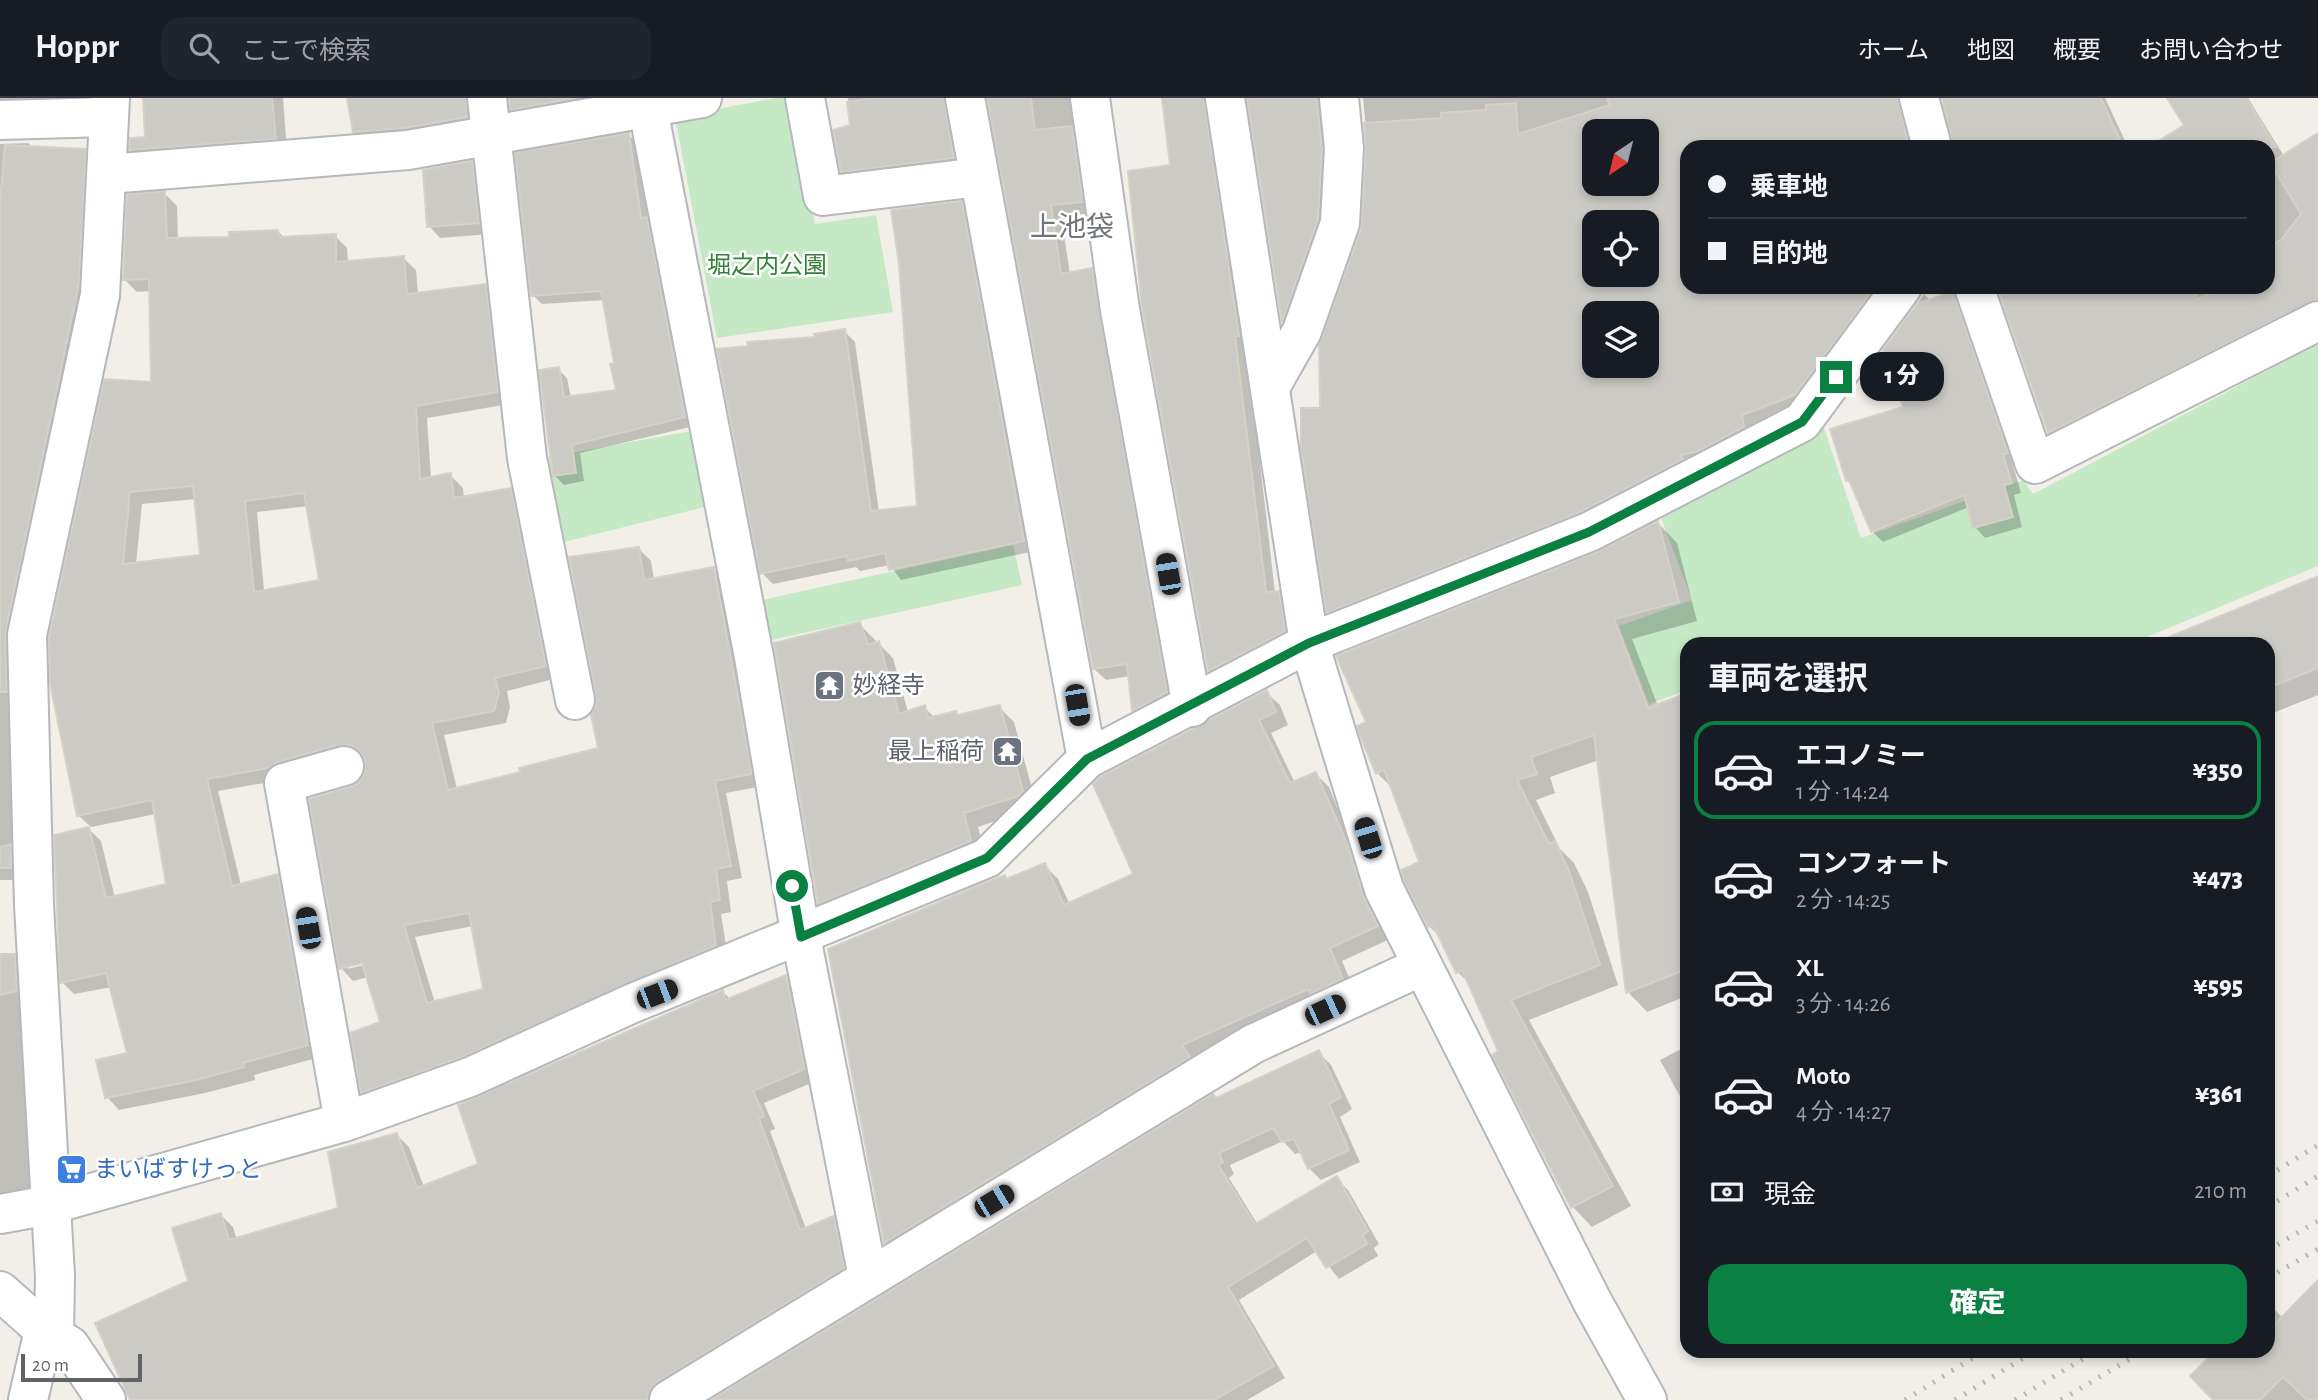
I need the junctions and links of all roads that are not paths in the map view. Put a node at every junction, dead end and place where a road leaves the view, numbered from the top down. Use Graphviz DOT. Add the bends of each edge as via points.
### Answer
graph roads {
  1 [pos="487,98"];
  2 [pos="702,98"];
  3 [pos="805,98"];
  4 [pos="965,98"];
  5 [pos="1090,98"];
  6 [pos="1225,98"];
  7 [pos="1339,98"];
  8 [pos="1919,98"];
  9 [pos="109,107"];
  10 [pos="648,109"];
  11 [pos="0,120"];
  12 [pos="491,136"];
  13 [pos="1930,140"];
  14 [pos="108,174"];
  15 [pos="979,177"];
  16 [pos="1897,294"];
  17 [pos="1976,294"];
  18 [pos="2318,321"];
  19 [pos="1270,387"];
  20 [pos="1309,643"];
  21 [pos="575,700"];
  22 [pos="1192,706"];
  23 [pos="1087,759"];
  24 [pos="344,766"];
  25 [pos="801,937"];
  26 [pos="1422,966"];
  27 [pos="344,1122"];
  28 [pos="49,1205"];
  29 [pos="0,1214"];
  30 [pos="868,1276"];
  31 [pos="0,1291"];
  32 [pos="49,1332"];
  33 [pos="28,1400"];
  34 [pos="106,1400"];
  35 [pos="669,1400"];
  36 [pos="1647,1400"];
  1 -- 12 [label="street"];
  2 -- 10 [label="street"];
  3 -- 15 [label="street" via="823,197"];
  4 -- 15 [label="street"];
  5 -- 22 [label="street" via="1121,310"];
  6 -- 19 [label="street"];
  7 -- 19 [label="street" via="1344,148 1340,223 1302,331"];
  8 -- 13 [label="street"];
  9 -- 11 [label="street"];
  9 -- 14 [label="street"];
  10 -- 12 [label="street"];
  10 -- 25 [label="street" via="754,657"];
  12 -- 14 [label="street" via="408,150"];
  12 -- 21 [label="street" via="527,458"];
  14 -- 28 [label="street" via="100,295 27,635 33,894"];
  15 -- 23 [label="street"];
  16 -- 20 [label="street" via="1802,422 1589,532"];
  17 -- 18 [label="street" via="2035,464"];
  19 -- 20 [label="street"];
  20 -- 22 [label="street"];
  20 -- 26 [label="street" via="1384,889"];
  22 -- 23 [label="street"];
  23 -- 25 [label="street" via="987,858"];
  24 -- 27 [label="street" via="284,783"];
  25 -- 27 [label="street" via="633,1003 470,1077"];
  25 -- 30 [label="street"];
  26 -- 30 [label="street" via="1253,1044"];
  26 -- 36 [label="street"];
  27 -- 28 [label="street"];
  28 -- 29 [label="street"];
  28 -- 32 [label="street" via="55,1276"];
  30 -- 35 [label="street"];
  31 -- 32 [label="street"];
  32 -- 33 [label="street"];
  32 -- 34 [label="street" via="85,1365"];
}
